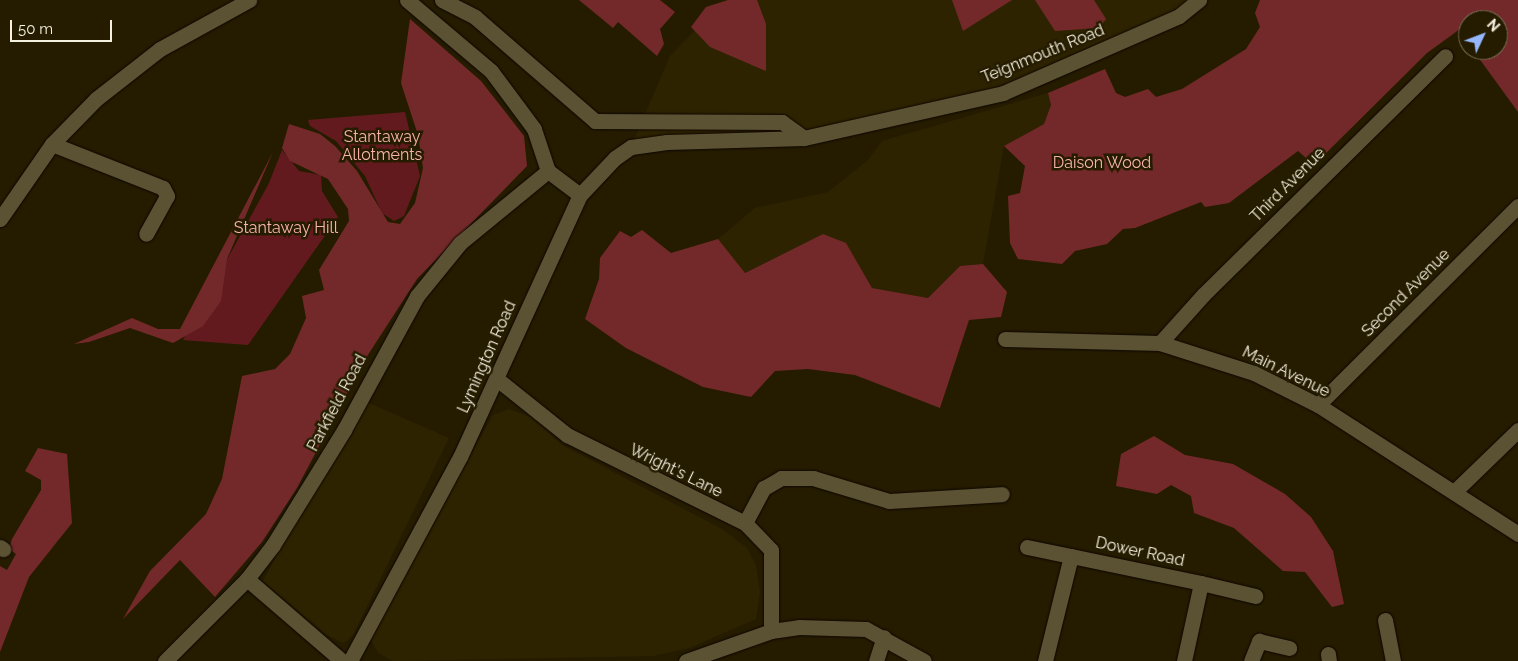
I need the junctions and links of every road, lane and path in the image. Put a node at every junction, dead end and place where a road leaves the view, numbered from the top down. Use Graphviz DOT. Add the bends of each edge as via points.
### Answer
graph roads {
  1 [pos="249,0"];
  2 [pos="407,0"];
  3 [pos="442,0"];
  4 [pos="1199,0"];
  5 [pos="1445,56"];
  6 [pos="804,138"];
  7 [pos="708,140"];
  8 [pos="52,144"];
  9 [pos="548,171"];
  10 [pos="580,195"];
  11 [pos="1518,206"];
  12 [pos="0,219"];
  13 [pos="146,234"];
  14 [pos="1005,339"];
  15 [pos="1160,344"];
  16 [pos="497,379"];
  17 [pos="1318,405"];
  18 [pos="1518,430"];
  19 [pos="1454,492"];
  20 [pos="1002,494"];
  21 [pos="745,523"];
  22 [pos="1518,534"];
  23 [pos="1027,547"];
  24 [pos="1071,556"];
  25 [pos="247,579"];
  26 [pos="1201,583"];
  27 [pos="1255,596"];
  28 [pos="1385,620"];
  29 [pos="771,631"];
  30 [pos="884,637"];
  31 [pos="1289,648"];
  32 [pos="352,660"];
  33 [pos="165,661"];
  34 [pos="686,661"];
  35 [pos="876,661"];
  36 [pos="924,661"];
  37 [pos="1044,661"];
  38 [pos="1184,661"];
  39 [pos="1250,661"];
  40 [pos="1393,661"];
  1 -- 8 [label="street" via="160,50 96,98"];
  2 -- 9 [label="street" via="491,71 534,129"];
  3 -- 6 [label="street" via="475,17 595,121 782,122"];
  4 -- 6 [label="street, Teignmouth Road" via="1179,16 1003,92"];
  5 -- 15 [label="street, Third Avenue" via="1203,295"];
  6 -- 7 [label="street, Teignmouth Road"];
  7 -- 10 [label="street, Lymington Road" via="631,147 594,176"];
  8 -- 12 [label="street"];
  8 -- 13 [label="street" via="163,188 167,196"];
  9 -- 10 [label="street"];
  9 -- 25 [label="street, Parkfield Road" via="460,243 417,296 303,501"];
  10 -- 16 [label="street, Lymington Road"];
  11 -- 17 [label="street, Second Avenue"];
  14 -- 15 [label="street, Main Avenue"];
  15 -- 17 [label="street, Main Avenue" via="1254,373"];
  16 -- 21 [label="street, Wright's Lane" via="567,435"];
  16 -- 32 [label="street, Lymington Road"];
  17 -- 19 [label="street, Main Avenue"];
  18 -- 19 [label="street"];
  19 -- 22 [label="street, Main Avenue"];
  20 -- 21 [label="street" via="889,501 813,478 781,478 764,488"];
  21 -- 29 [label="street, Wright's Lane" via="771,550"];
  23 -- 24 [label="street, Dower Road"];
  24 -- 26 [label="street, Dower Road"];
  24 -- 37 [label="street, Dower Road"];
  25 -- 32 [label="street"];
  25 -- 33 [label="street, Parkfield Road"];
  26 -- 27 [label="street, Dower Road"];
  26 -- 38 [label="street, Dower Road"];
  28 -- 40 [label="street"];
  29 -- 30 [label="street" via="845,628"];
  29 -- 34 [label="street"];
  30 -- 35 [label="street"];
  30 -- 36 [label="street"];
  31 -- 39 [label="street" via="1259,641"];
}
